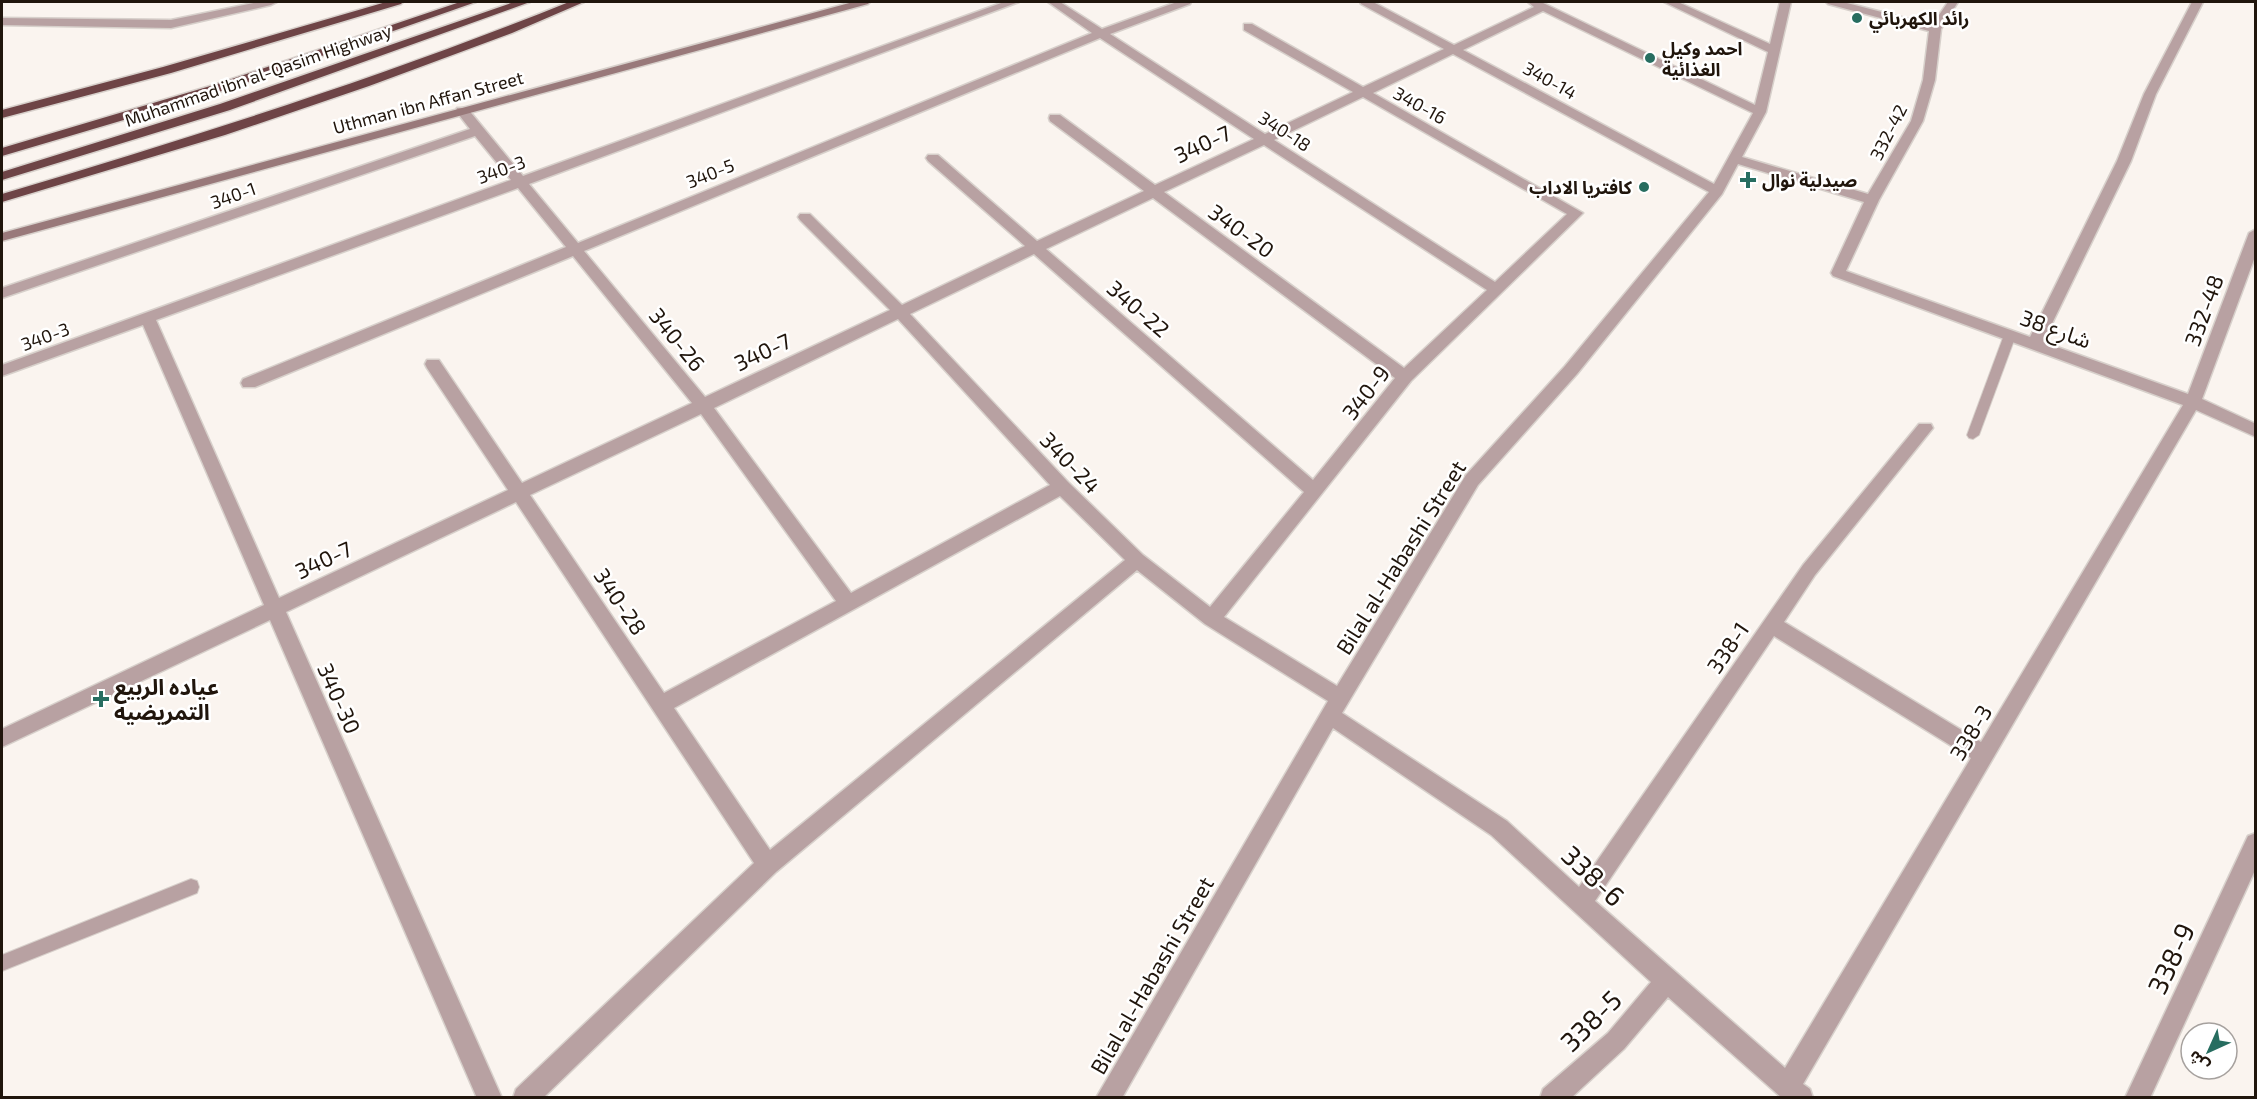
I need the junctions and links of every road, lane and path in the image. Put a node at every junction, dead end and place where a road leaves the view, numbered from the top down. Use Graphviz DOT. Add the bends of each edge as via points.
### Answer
graph roads {
  1 [pos="272,2"];
  2 [pos="397,2"];
  3 [pos="470,2"];
  4 [pos="525,2"];
  5 [pos="578,2"];
  6 [pos="864,2"];
  7 [pos="1014,2"];
  8 [pos="1053,2"];
  9 [pos="1186,2"];
  10 [pos="1365,2"];
  11 [pos="1670,2"];
  12 [pos="1786,2"];
  13 [pos="1832,2"];
  14 [pos="1953,2"];
  15 [pos="2198,2"];
  16 [pos="1538,4"];
  17 [pos="2,22"];
  18 [pos="1248,27"];
  19 [pos="1935,29"];
  20 [pos="1102,33"];
  21 [pos="1455,49"];
  22 [pos="1773,50"];
  23 [pos="1362,93"];
  24 [pos="462,111"];
  25 [pos="1760,112"];
  26 [pos="2,114"];
  27 [pos="1055,118"];
  28 [pos="476,131"];
  29 [pos="1264,139"];
  30 [pos="2,152"];
  31 [pos="933,158"];
  32 [pos="1733,158"];
  33 [pos="2,176"];
  34 [pos="519,182"];
  35 [pos="1154,191"];
  36 [pos="1717,191"];
  37 [pos="5,197"];
  38 [pos="1872,200"];
  39 [pos="1576,213"];
  40 [pos="805,217"];
  41 [pos="2256,233"];
  42 [pos="2,237"];
  43 [pos="1035,247"];
  44 [pos="574,248"];
  45 [pos="1838,273"];
  46 [pos="1497,290"];
  47 [pos="2,293"];
  48 [pos="899,311"];
  49 [pos="147,318"];
  50 [pos="2010,335"];
  51 [pos="2034,344"];
  52 [pos="433,364"];
  53 [pos="2,371"];
  54 [pos="1405,377"];
  55 [pos="249,383"];
  56 [pos="2193,402"];
  57 [pos="702,404"];
  58 [pos="1925,428"];
  59 [pos="2256,431"];
  60 [pos="1973,435"];
  61 [pos="1062,488"];
  62 [pos="518,492"];
  63 [pos="1315,492"];
  64 [pos="1137,560"];
  65 [pos="849,604"];
  66 [pos="274,607"];
  67 [pos="1212,619"];
  68 [pos="1771,624"];
  69 [pos="661,705"];
  70 [pos="1336,707"];
  71 [pos="2,738"];
  72 [pos="1984,755"];
  73 [pos="2256,843"];
  74 [pos="768,865"];
  75 [pos="191,887"];
  76 [pos="1581,903"];
  77 [pos="2,963"];
  78 [pos="1667,981"];
  79 [pos="1794,1093"];
  80 [pos="490,1098"];
  81 [pos="525,1098"];
  82 [pos="1108,1098"];
  83 [pos="1552,1098"];
  84 [pos="2137,1098"];
  1 -- 17 [label="street" via="171,24"];
  2 -- 26 [label="highway" via="218,56"];
  3 -- 30 [label="highway, Muhammad ibn al-Qasim Highway" via="221,87"];
  4 -- 33 [label="highway, Muhammad ibn al-Qasim Highway" via="225,107"];
  5 -- 37 [label="highway" via="447,54 213,134"];
  6 -- 24 [label="street, Uthman ibn Affan Street"];
  7 -- 34 [label="street, 340-3"];
  8 -- 20 [label="street, 340-18"];
  9 -- 20 [label="street, 340-5"];
  10 -- 21 [label="street, 340-14"];
  11 -- 22 [label="street"];
  12 -- 22 [label="street, Bilal al-Habashi Street"];
  13 -- 19 [label="street"];
  14 -- 19 [label="street, 332-42"];
  15 -- 51 [label="street" via="2150,94 2124,161"];
  16 -- 21 [label="street, 340-7"];
  16 -- 25 [label="street"];
  18 -- 23 [label="street, 340-16"];
  19 -- 38 [label="street, 332-42" via="1929,80 1917,121"];
  20 -- 29 [label="street, 340-18"];
  20 -- 44 [label="street, 340-5"];
  21 -- 23 [label="street, 340-7"];
  21 -- 36 [label="street, 340-14"];
  22 -- 25 [label="street, Bilal al-Habashi Street"];
  23 -- 29 [label="street, 340-7"];
  23 -- 39 [label="street, 340-16"];
  24 -- 28 [label="street, 340-26"];
  24 -- 42 [label="street, Uthman ibn Affan Street"];
  25 -- 32 [label="street, Bilal al-Habashi Street"];
  27 -- 35 [label="street, 340-20"];
  28 -- 34 [label="street, 340-26"];
  28 -- 47 [label="street, 340-1"];
  29 -- 35 [label="street, 340-7"];
  29 -- 46 [label="street, 340-18"];
  31 -- 43 [label="street, 340-22"];
  32 -- 36 [label="street, Bilal al-Habashi Street"];
  32 -- 38 [label="street"];
  34 -- 44 [label="street, 340-26"];
  34 -- 49 [label="street, 340-3"];
  35 -- 43 [label="street, 340-7"];
  35 -- 54 [label="street, 340-20"];
  36 -- 70 [label="street, Bilal al-Habashi Street" via="1571,370 1472,480"];
  38 -- 45 [label="street, 332-42"];
  39 -- 46 [label="street, 340-9"];
  40 -- 48 [label="street, 340-24"];
  41 -- 56 [label="street, 332-48"];
  43 -- 48 [label="street, 340-7"];
  43 -- 63 [label="street, 340-22"];
  44 -- 55 [label="street, 340-5"];
  44 -- 57 [label="street, 340-26"];
  45 -- 50 [label="street, شارع 38"];
  46 -- 54 [label="street, 340-9"];
  48 -- 57 [label="street, 340-7"];
  48 -- 61 [label="street, 340-24"];
  49 -- 53 [label="street, 340-3"];
  49 -- 66 [label="street, 340-30"];
  50 -- 51 [label="street, شارع 38"];
  50 -- 60 [label="lane"];
  51 -- 56 [label="street, شارع 38"];
  52 -- 62 [label="street, 340-28"];
  54 -- 63 [label="street, 340-9"];
  56 -- 59 [label="street, شارع 38"];
  56 -- 72 [label="street, 338-3"];
  57 -- 62 [label="street, 340-7"];
  57 -- 65 [label="street, 340-26"];
  58 -- 68 [label="street, 338-1" via="1809,570"];
  61 -- 64 [label="street, 340-24"];
  61 -- 65 [label="street"];
  62 -- 66 [label="street, 340-7"];
  62 -- 69 [label="street, 340-28"];
  63 -- 67 [label="street, 340-9"];
  64 -- 67 [label="street, 340-24"];
  64 -- 74 [label="street"];
  65 -- 69 [label="street"];
  66 -- 71 [label="street, 340-7"];
  66 -- 80 [label="street, 340-30"];
  67 -- 70 [label="street, 340-24"];
  68 -- 72 [label="street"];
  68 -- 76 [label="street, 338-1"];
  69 -- 74 [label="street, 340-28"];
  70 -- 76 [label="street, 338-6" via="1499,828"];
  70 -- 82 [label="street, Bilal al-Habashi Street"];
  72 -- 79 [label="street, 338-3"];
  73 -- 84 [label="street, 338-9"];
  74 -- 81 [label="street"];
  75 -- 77 [label="lane"];
  76 -- 78 [label="street, 338-6"];
  78 -- 79 [label="street, 338-6"];
  78 -- 83 [label="street, 338-5" via="1616,1041"];
}
